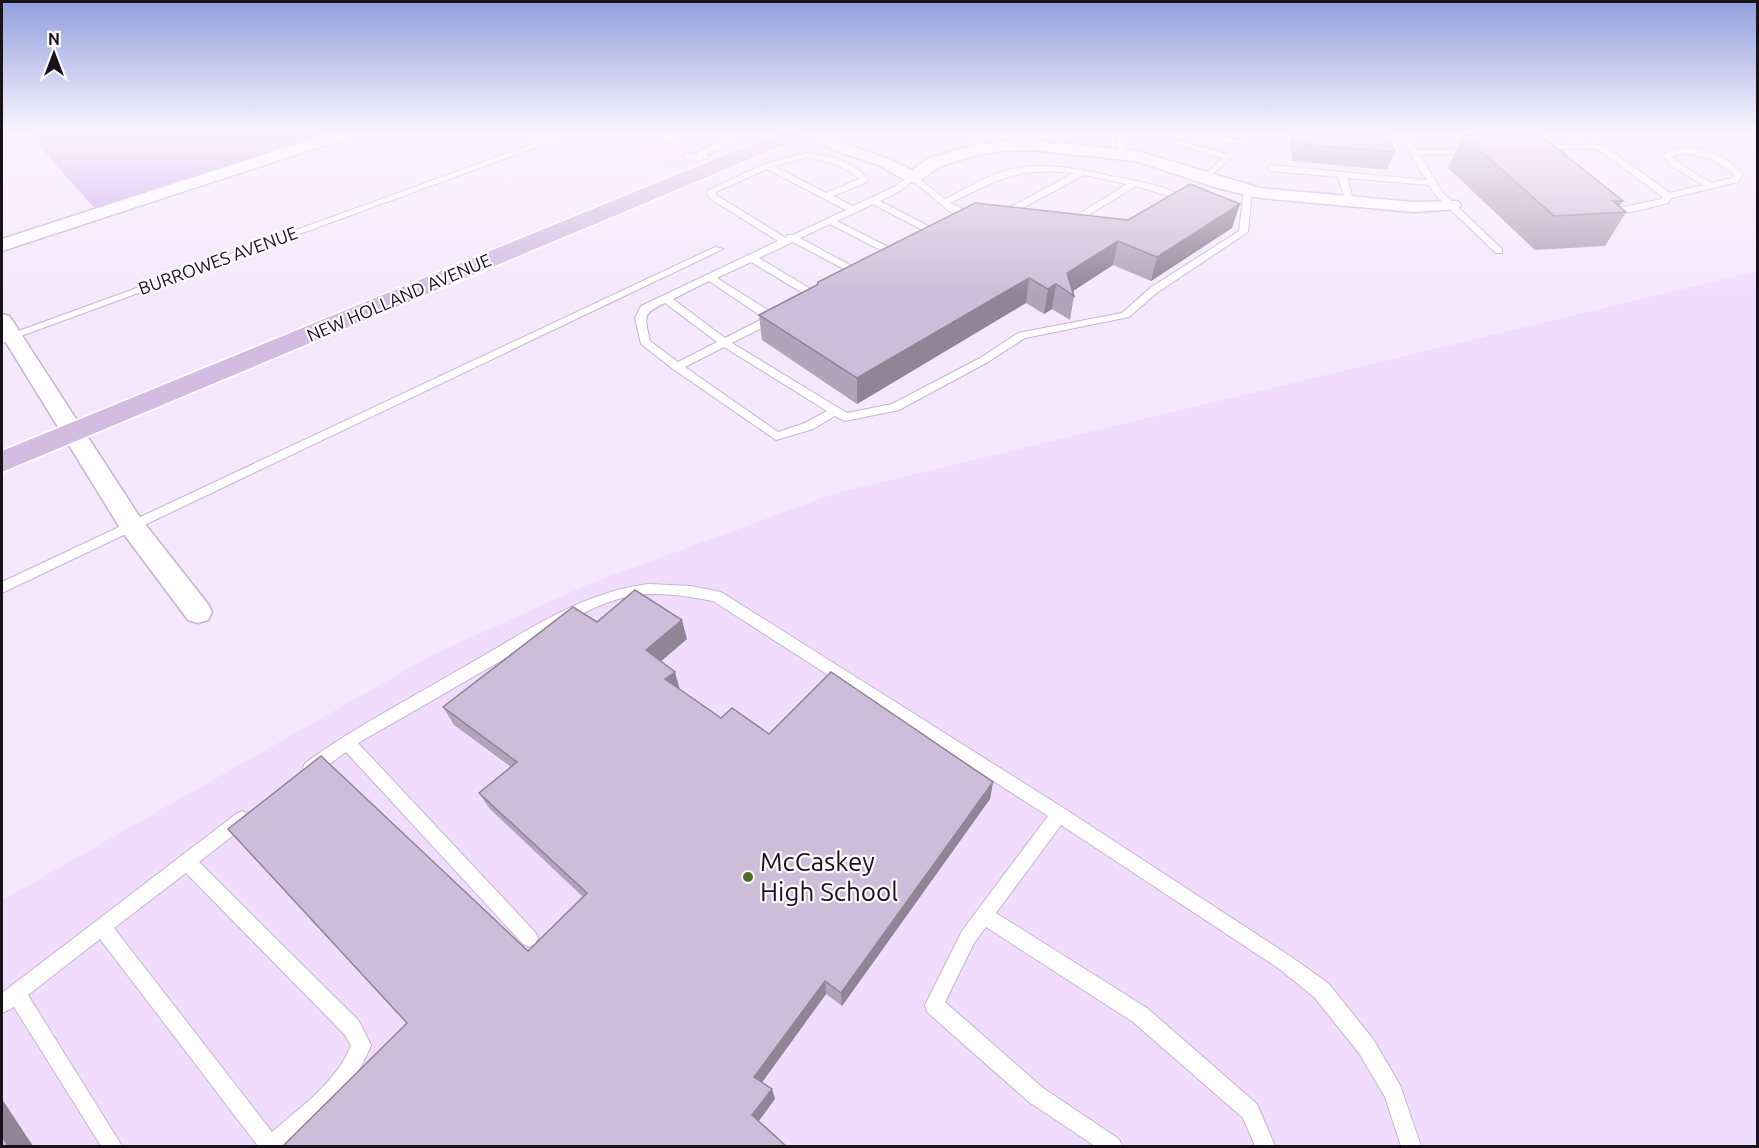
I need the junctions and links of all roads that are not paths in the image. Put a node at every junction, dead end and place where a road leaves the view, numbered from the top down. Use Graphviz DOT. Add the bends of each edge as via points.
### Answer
graph roads {
  1 [pos="182,187"];
  2 [pos="419,187"];
  3 [pos="630,187"];
  4 [pos="721,187"];
  5 [pos="807,187"];
  6 [pos="848,187"];
  7 [pos="901,187"];
  8 [pos="925,187"];
  9 [pos="982,187"];
  10 [pos="1056,187"];
  11 [pos="1129,187"];
  12 [pos="1152,187"];
  13 [pos="1233,187"];
  14 [pos="1345,187"];
  15 [pos="1435,187"];
  16 [pos="1655,187"];
  17 [pos="1708,187"];
  18 [pos="1248,190"];
  19 [pos="826,196"];
  20 [pos="1668,196"];
  21 [pos="872,200"];
  22 [pos="1165,201"];
  23 [pos="1350,202"];
  24 [pos="944,203"];
  25 [pos="1593,203"];
  26 [pos="1452,205"];
  27 [pos="852,209"];
  28 [pos="959,213"];
  29 [pos="981,218"];
  30 [pos="829,220"];
  31 [pos="1016,223"];
  32 [pos="942,226"];
  33 [pos="1082,232"];
  34 [pos="924,237"];
  35 [pos="787,239"];
  36 [pos="2,245"];
  37 [pos="718,249"];
  38 [pos="904,249"];
  39 [pos="1499,251"];
  40 [pos="750,257"];
  41 [pos="858,273"];
  42 [pos="708,277"];
  43 [pos="815,296"];
  44 [pos="665,298"];
  45 [pos="5,332"];
  46 [pos="725,343"];
  47 [pos="677,368"];
  48 [pos="833,412"];
  49 [pos="73,433"];
  50 [pos="2,462"];
  51 [pos="132,526"];
  52 [pos="2,588"];
  53 [pos="198,612"];
  54 [pos="346,742"];
  55 [pos="301,776"];
  56 [pos="255,809"];
  57 [pos="1059,814"];
  58 [pos="187,862"];
  59 [pos="984,916"];
  60 [pos="102,927"];
  61 [pos="530,938"];
  62 [pos="9,999"];
  63 [pos="112,1146"];
  64 [pos="271,1146"];
  65 [pos="1112,1146"];
  66 [pos="1265,1146"];
  67 [pos="1411,1146"];
  1 -- 36 [label="street"];
  2 -- 45 [label="lane, BURROWES AVENUE"];
  3 -- 49 [label="main road, NEW HOLLAND AVENUE"];
  4 -- 35 [label="lane" via="711,191 712,196"];
  5 -- 19 [label="lane"];
  6 -- 19 [label="lane"];
  7 -- 21 [label="lane"];
  8 -- 24 [label="lane"];
  9 -- 24 [label="lane"];
  10 -- 31 [label="lane" via="993,220"];
  11 -- 33 [label="lane" via="1060,229"];
  12 -- 22 [label="lane" via="1179,192"];
  13 -- 18 [label="street"];
  14 -- 23 [label="lane"];
  15 -- 26 [label="lane"];
  16 -- 20 [label="lane"];
  17 -- 20 [label="lane"];
  18 -- 23 [label="street"];
  18 -- 48 [label="lane" via="1243,232 1154,290 1125,315 1022,335 984,360 895,407 844,417"];
  19 -- 27 [label="lane"];
  20 -- 25 [label="lane" via="1665,201 1618,211"];
  21 -- 27 [label="lane"];
  21 -- 32 [label="lane"];
  23 -- 26 [label="street" via="1414,207"];
  24 -- 28 [label="lane"];
  26 -- 39 [label="lane"];
  27 -- 30 [label="lane"];
  28 -- 29 [label="lane"];
  28 -- 32 [label="lane"];
  30 -- 35 [label="lane"];
  30 -- 38 [label="lane" via="890,257"];
  32 -- 34 [label="lane"];
  35 -- 40 [label="lane"];
  35 -- 41 [label="lane"];
  37 -- 51 [label="lane"];
  40 -- 42 [label="lane"];
  40 -- 43 [label="lane"];
  42 -- 44 [label="lane"];
  42 -- 46 [label="lane" via="776,316"];
  44 -- 46 [label="lane"];
  44 -- 47 [label="lane" via="645,308 640,318 645,342"];
  45 -- 49 [label="street"];
  46 -- 47 [label="lane"];
  46 -- 48 [label="lane"];
  47 -- 48 [label="lane" via="776,436 809,426"];
  49 -- 50 [label="main road, NEW HOLLAND AVENUE"];
  49 -- 51 [label="street"];
  51 -- 52 [label="lane"];
  51 -- 53 [label="street"];
  54 -- 55 [label="lane"];
  54 -- 57 [label="lane" via="578,610 637,589 679,588 716,596"];
  54 -- 61 [label="lane"];
  56 -- 58 [label="lane"];
  57 -- 59 [label="lane"];
  57 -- 67 [label="lane" via="1321,990 1365,1046 1393,1092"];
  58 -- 60 [label="lane"];
  58 -- 64 [label="lane" via="352,1029 361,1045 357,1061 345,1078"];
  59 -- 65 [label="lane" via="968,937 934,1005 1036,1095"];
  59 -- 66 [label="lane" via="1140,1015 1250,1111"];
  60 -- 62 [label="lane"];
  60 -- 64 [label="lane"];
  62 -- 63 [label="lane"];
}
